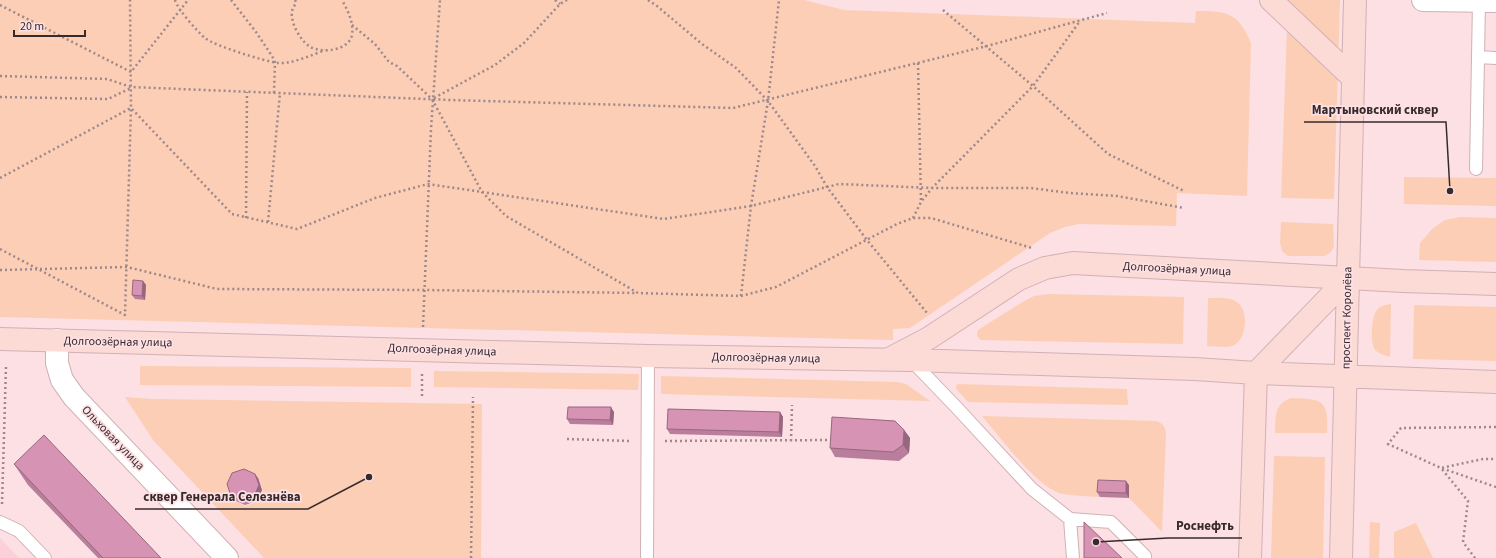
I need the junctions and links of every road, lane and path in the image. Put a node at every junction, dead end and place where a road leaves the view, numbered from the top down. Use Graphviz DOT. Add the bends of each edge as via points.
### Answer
graph roads {
  1 [pos="130,0"];
  2 [pos="175,0"];
  3 [pos="188,0"];
  4 [pos="231,0"];
  5 [pos="295,0"];
  6 [pos="342,0"];
  7 [pos="440,0"];
  8 [pos="555,0"];
  9 [pos="567,0"];
  10 [pos="648,0"];
  11 [pos="780,0"];
  12 [pos="1271,0"];
  13 [pos="1355,0"];
  14 [pos="1423,0"];
  15 [pos="1488,1"];
  16 [pos="560,4"];
  17 [pos="0,5"];
  18 [pos="180,10"];
  19 [pos="943,10"];
  20 [pos="1107,13"];
  21 [pos="1080,21"];
  22 [pos="352,25"];
  23 [pos="987,46"];
  24 [pos="325,50"];
  25 [pos="1478,57"];
  26 [pos="1496,58"];
  27 [pos="275,62"];
  28 [pos="918,63"];
  29 [pos="131,72"];
  30 [pos="0,76"];
  31 [pos="1352,77"];
  32 [pos="1033,86"];
  33 [pos="131,88"];
  34 [pos="247,92"];
  35 [pos="274,93"];
  36 [pos="280,93"];
  37 [pos="0,97"];
  38 [pos="432,99"];
  39 [pos="768,100"];
  40 [pos="131,108"];
  41 [pos="1476,169"];
  42 [pos="0,178"];
  43 [pos="428,184"];
  44 [pos="827,187"];
  45 [pos="921,188"];
  46 [pos="932,188"];
  47 [pos="1184,191"];
  48 [pos="482,192"];
  49 [pos="921,202"];
  50 [pos="751,206"];
  51 [pos="1184,208"];
  52 [pos="246,218"];
  53 [pos="913,218"];
  54 [pos="268,222"];
  55 [pos="867,240"];
  56 [pos="0,249"];
  57 [pos="1036,250"];
  58 [pos="127,267"];
  59 [pos="36,268"];
  60 [pos="0,270"];
  61 [pos="1348,278"];
  62 [pos="1496,284"];
  63 [pos="424,290"];
  64 [pos="638,293"];
  65 [pos="741,296"];
  66 [pos="928,314"];
  67 [pos="0,339"];
  68 [pos="57,340"];
  69 [pos="422,350"];
  70 [pos="648,356"];
  71 [pos="911,360"];
  72 [pos="885,361"];
  73 [pos="6,366"];
  74 [pos="1256,373"];
  75 [pos="1346,377"];
  76 [pos="1496,382"];
  77 [pos="422,396"];
  78 [pos="473,397"];
  79 [pos="792,405"];
  80 [pos="1496,427"];
  81 [pos="567,439"];
  82 [pos="791,440"];
  83 [pos="836,440"];
  84 [pos="647,441"];
  85 [pos="1496,460"];
  86 [pos="1441,468"];
  87 [pos="1496,487"];
  88 [pos="1070,519"];
  89 [pos="1,522"];
  90 [pos="647,556"];
  91 [pos="45,558"];
  92 [pos="227,558"];
  93 [pos="471,558"];
  94 [pos="1073,558"];
  95 [pos="1145,558"];
  96 [pos="1250,558"];
  97 [pos="1342,558"];
  98 [pos="1475,558"];
  1 -- 29 [label="path"];
  2 -- 18 [label="path"];
  3 -- 18 [label="path"];
  4 -- 27 [label="path"];
  5 -- 24 [label="path" via="292,16 298,34 309,46"];
  6 -- 22 [label="path"];
  7 -- 38 [label="path"];
  8 -- 16 [label="path"];
  9 -- 16 [label="path"];
  10 -- 39 [label="path" via="736,68"];
  11 -- 39 [label="path"];
  12 -- 31 [label="main road"];
  13 -- 31 [label="main road, проспект Королёва"];
  14 -- 15 [label="street"];
  15 -- 25 [label="lane"];
  16 -- 38 [label="path" via="524,43 501,60"];
  17 -- 29 [label="path"];
  18 -- 27 [label="path" via="206,39"];
  18 -- 29 [label="path"];
  19 -- 23 [label="path"];
  20 -- 21 [label="path"];
  21 -- 23 [label="path"];
  21 -- 32 [label="path"];
  22 -- 24 [label="path" via="352,37 344,46"];
  22 -- 38 [label="path" via="367,36 389,62 397,66"];
  23 -- 28 [label="path"];
  23 -- 32 [label="path"];
  24 -- 27 [label="path" via="297,60"];
  25 -- 26 [label="lane"];
  25 -- 41 [label="lane"];
  27 -- 35 [label="path"];
  28 -- 39 [label="path"];
  28 -- 45 [label="path"];
  29 -- 33 [label="path"];
  30 -- 33 [label="path" via="107,79"];
  31 -- 61 [label="main road, проспект Королёва"];
  32 -- 46 [label="path"];
  32 -- 47 [label="path" via="1108,154"];
  33 -- 34 [label="path"];
  33 -- 37 [label="path" via="108,99"];
  33 -- 40 [label="path"];
  34 -- 35 [label="path"];
  34 -- 52 [label="path"];
  35 -- 36 [label="path"];
  36 -- 38 [label="path"];
  36 -- 54 [label="path"];
  38 -- 39 [label="path" via="733,108"];
  38 -- 43 [label="path"];
  38 -- 48 [label="path"];
  39 -- 44 [label="path"];
  39 -- 50 [label="path"];
  40 -- 42 [label="path"];
  40 -- 52 [label="path" via="232,214"];
  40 -- 58 [label="path"];
  43 -- 48 [label="path"];
  43 -- 54 [label="path" via="375,198 297,228"];
  43 -- 63 [label="path"];
  44 -- 45 [label="path" via="839,184"];
  44 -- 50 [label="path"];
  44 -- 55 [label="path"];
  45 -- 46 [label="path"];
  45 -- 49 [label="path"];
  46 -- 49 [label="path"];
  46 -- 51 [label="path" via="1031,188 1117,196"];
  48 -- 50 [label="path" via="664,219"];
  48 -- 64 [label="path" via="506,216"];
  49 -- 53 [label="path"];
  50 -- 65 [label="path"];
  52 -- 54 [label="path"];
  53 -- 55 [label="path"];
  53 -- 57 [label="path" via="931,218"];
  55 -- 65 [label="path" via="776,287"];
  55 -- 66 [label="path"];
  56 -- 59 [label="path"];
  58 -- 59 [label="path"];
  58 -- 59 [label="path" via="124,315"];
  58 -- 63 [label="path" via="217,289"];
  59 -- 60 [label="path"];
  61 -- 62 [label="main road, Долгоозёрная улица"];
  61 -- 72 [label="main road, Долгоозёрная улица" via="1073,262 1045,268 1019,279 929,338"];
  61 -- 74 [label="main road"];
  61 -- 75 [label="main road, проспект Королёва"];
  63 -- 64 [label="path"];
  63 -- 69 [label="path"];
  64 -- 65 [label="path"];
  67 -- 68 [label="main road, Долгоозёрная улица"];
  68 -- 69 [label="main road, Долгоозёрная улица"];
  68 -- 92 [label="street, Ольховая улица" via="57,363 62,380 74,397"];
  69 -- 70 [label="main road, Долгоозёрная улица"];
  69 -- 77 [label="path"];
  70 -- 72 [label="main road, Долгоозёрная улица"];
  70 -- 84 [label="lane"];
  71 -- 72 [label="main road, Долгоозёрная улица"];
  71 -- 74 [label="main road, Долгоозёрная улица"];
  71 -- 88 [label="lane" via="1032,489"];
  73 -- 89 [label="path"];
  74 -- 75 [label="main road, Долгоозёрная улица"];
  74 -- 96 [label="main road"];
  75 -- 76 [label="main road, Долгоозёрная улица"];
  75 -- 97 [label="main road, проспект Королёва"];
  78 -- 93 [label="path"];
  79 -- 82 [label="path"];
  80 -- 86 [label="path" via="1401,428 1388,444"];
  81 -- 84 [label="path"];
  82 -- 83 [label="path"];
  82 -- 84 [label="path"];
  84 -- 90 [label="lane"];
  85 -- 86 [label="path" via="1483,459"];
  86 -- 87 [label="path"];
  86 -- 98 [label="path" via="1468,501 1463,542"];
  88 -- 94 [label="lane"];
  88 -- 95 [label="lane" via="1111,522"];
  89 -- 91 [label="lane" via="19,531"];
}
